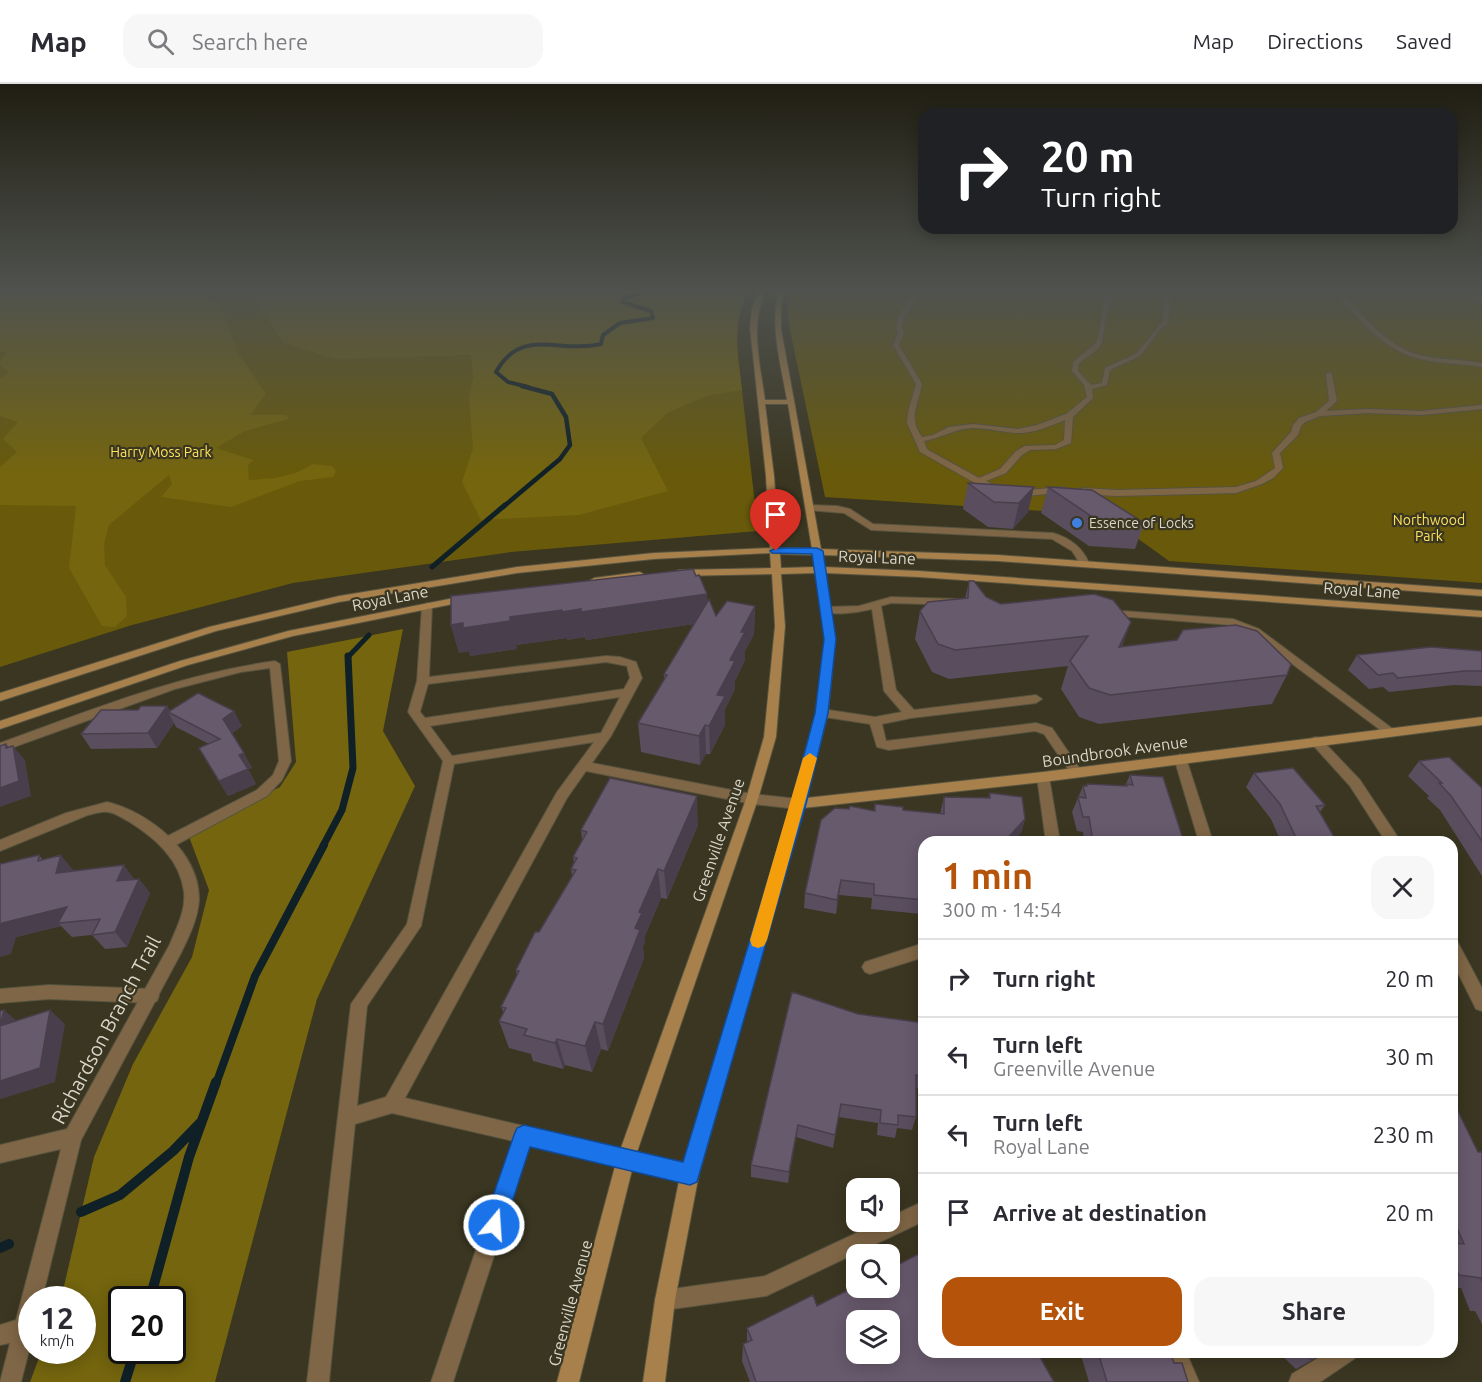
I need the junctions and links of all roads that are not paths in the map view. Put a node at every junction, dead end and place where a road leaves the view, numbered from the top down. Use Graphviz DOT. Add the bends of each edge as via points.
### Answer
graph roads {
  1 [pos="755,353"];
  2 [pos="782,353"];
  3 [pos="900,353"];
  4 [pos="1090,353"];
  5 [pos="1139,353"];
  6 [pos="1405,353"];
  7 [pos="1482,365"];
  8 [pos="1329,374"];
  9 [pos="1088,388"];
  10 [pos="760,402"];
  11 [pos="790,402"];
  12 [pos="1482,407"];
  13 [pos="1319,414"];
  14 [pos="1069,416"];
  15 [pos="920,440"];
  16 [pos="978,481"];
  17 [pos="810,508"];
  18 [pos="776,551"];
  19 [pos="817,551"];
  20 [pos="1084,563"];
  21 [pos="777,570"];
  22 [pos="819,570"];
  23 [pos="582,582"];
  24 [pos="426,583"];
  25 [pos="1482,592"];
  26 [pos="477,597"];
  27 [pos="966,603"];
  28 [pos="876,605"];
  29 [pos="427,606"];
  30 [pos="827,610"];
  31 [pos="1103,612"];
  32 [pos="1482,614"];
  33 [pos="423,681"];
  34 [pos="629,692"];
  35 [pos="0,697"];
  36 [pos="1036,699"];
  37 [pos="822,713"];
  38 [pos="911,714"];
  39 [pos="875,721"];
  40 [pos="1482,721"];
  41 [pos="421,723"];
  42 [pos="0,725"];
  43 [pos="1391,732"];
  44 [pos="604,736"];
  45 [pos="1316,741"];
  46 [pos="0,748"];
  47 [pos="1180,758"];
  48 [pos="449,761"];
  49 [pos="584,766"];
  50 [pos="1076,772"];
  51 [pos="1043,777"];
  52 [pos="752,799"];
  53 [pos="798,804"];
  54 [pos="1052,836"];
  55 [pos="1204,836"];
  56 [pos="1390,836"];
  57 [pos="167,843"];
  58 [pos="0,846"];
  59 [pos="918,952"];
  60 [pos="1458,954"];
  61 [pos="870,968"];
  62 [pos="1475,975"];
  63 [pos="0,996"];
  64 [pos="151,996"];
  65 [pos="1482,1004"];
  66 [pos="393,1104"];
  67 [pos="346,1118"];
  68 [pos="524,1135"];
  69 [pos="73,1137"];
  70 [pos="0,1154"];
  71 [pos="626,1159"];
  72 [pos="690,1174"];
  73 [pos="918,1214"];
  74 [pos="34,1286"];
  75 [pos="665,1300"];
  76 [pos="18,1330"];
  77 [pos="0,1335"];
  78 [pos="18,1349"];
  79 [pos="1178,1358"];
  80 [pos="1338,1358"];
  81 [pos="10,1382"];
  82 [pos="318,1382"];
  83 [pos="442,1382"];
  84 [pos="568,1382"];
  85 [pos="654,1382"];
  86 [pos="1188,1382"];
  87 [pos="1300,1382"];
  1 -- 10 [label="main road, Greenville Avenue"];
  2 -- 11 [label="main road"];
  3 -- 15 [label="street" via="919,384 911,426"];
  4 -- 9 [label="street" via="1076,362 1075,371"];
  5 -- 9 [label="street" via="1133,360 1107,369 1105,384"];
  6 -- 7 [label="street"];
  8 -- 13 [label="street" via="1333,401"];
  9 -- 14 [label="street" via="1091,397"];
  10 -- 11 [label="main road"];
  10 -- 18 [label="main road, Greenville Avenue"];
  11 -- 17 [label="main road"];
  12 -- 13 [label="street" via="1421,413"];
  13 -- 16 [label="street" via="1297,425 1295,434 1276,453 1279,468 1271,477 1236,490 1117,493 1054,489 1006,494"];
  14 -- 15 [label="street" via="1032,429 973,426"];
  14 -- 16 [label="street" via="1068,441 1063,445 1028,448 1003,471"];
  15 -- 16 [label="street" via="923,450 933,458"];
  17 -- 19 [label="main road"];
  17 -- 20 [label="street" via="844,509 871,527 1053,536 1067,541 1081,554"];
  18 -- 19 [label="main road, Royal Lane"];
  18 -- 21 [label="main road, Greenville Avenue"];
  18 -- 24 [label="main road, Royal Lane" via="590,561"];
  19 -- 20 [label="main road, Royal Lane"];
  19 -- 22 [label="main road"];
  20 -- 25 [label="main road, Royal Lane"];
  21 -- 22 [label="main road, Royal Lane"];
  21 -- 23 [label="main road, Royal Lane" via="657,574"];
  21 -- 52 [label="main road, Greenville Avenue" via="780,626 770,737"];
  22 -- 30 [label="main road"];
  22 -- 32 [label="main road, Royal Lane" via="930,574 1074,589"];
  24 -- 29 [label="main road"];
  24 -- 35 [label="main road, Royal Lane" via="339,598 223,626"];
  26 -- 29 [label="main road, Royal Lane"];
  27 -- 28 [label="street" via="909,599"];
  28 -- 30 [label="street"];
  28 -- 38 [label="street" via="890,691"];
  29 -- 33 [label="street"];
  29 -- 42 [label="main road, Royal Lane" via="292,633 184,663"];
  30 -- 37 [label="main road" via="830,639"];
  31 -- 43 [label="street" via="1245,626"];
  33 -- 34 [label="street" via="606,659 632,664 636,678"];
  33 -- 41 [label="street" via="414,712"];
  34 -- 41 [label="street"];
  34 -- 44 [label="street"];
  36 -- 38 [label="street"];
  37 -- 39 [label="street"];
  37 -- 53 [label="main road"];
  38 -- 39 [label="street"];
  39 -- 50 [label="street" via="881,744 889,746 1036,728 1048,731"];
  40 -- 43 [label="main road, Boundbrook Avenue"];
  41 -- 48 [label="street"];
  43 -- 45 [label="main road, Boundbrook Avenue"];
  44 -- 48 [label="street"];
  44 -- 49 [label="street"];
  45 -- 47 [label="main road, Boundbrook Avenue"];
  45 -- 56 [label="street" via="1355,783"];
  46 -- 57 [label="street" via="200,678 275,664 285,760 279,777 262,793"];
  47 -- 50 [label="main road, Boundbrook Avenue"];
  47 -- 55 [label="street"];
  48 -- 67 [label="street" via="414,926 359,1004"];
  49 -- 52 [label="street, Boundbrook Avenue"];
  49 -- 66 [label="street" via="562,795"];
  50 -- 51 [label="main road, Boundbrook Avenue"];
  51 -- 53 [label="main road, Boundbrook Avenue"];
  51 -- 54 [label="street"];
  52 -- 53 [label="street, Boundbrook Avenue"];
  52 -- 71 [label="main road, Greenville Avenue"];
  53 -- 72 [label="main road"];
  57 -- 58 [label="street" via="123,812 106,807"];
  57 -- 64 [label="street, Richardson Branch Trail" via="191,891 189,916"];
  59 -- 61 [label="street"];
  60 -- 62 [label="street"];
  62 -- 65 [label="street"];
  63 -- 64 [label="street" via="49,992"];
  64 -- 69 [label="street, Richardson Branch Trail"];
  66 -- 67 [label="street"];
  66 -- 68 [label="street"];
  67 -- 82 [label="street"];
  68 -- 71 [label="street"];
  68 -- 83 [label="street"];
  69 -- 70 [label="street"];
  69 -- 74 [label="street, Richardson Branch Trail"];
  71 -- 72 [label="main road"];
  71 -- 84 [label="main road, Greenville Avenue"];
  72 -- 75 [label="main road"];
  73 -- 75 [label="street" via="766,1286"];
  75 -- 85 [label="main road"];
  76 -- 77 [label="street"];
  78 -- 81 [label="street, Richardson Branch Trail"];
  79 -- 86 [label="street"];
  80 -- 87 [label="street"];
}
